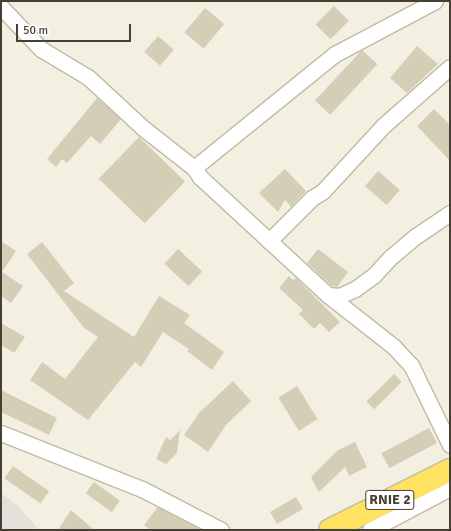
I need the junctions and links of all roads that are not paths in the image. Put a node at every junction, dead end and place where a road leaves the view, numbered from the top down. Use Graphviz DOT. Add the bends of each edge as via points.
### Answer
graph roads {
  1 [pos="435,1"];
  2 [pos="1,6"];
  3 [pos="450,67"];
  4 [pos="194,168"];
  5 [pos="450,213"];
  6 [pos="269,241"];
  7 [pos="328,295"];
  8 [pos="1,433"];
  9 [pos="450,445"];
  10 [pos="450,470"];
  11 [pos="450,488"];
  12 [pos="221,530"];
  13 [pos="330,530"];
  14 [pos="370,530"];
  1 -- 4 [label="street" via="335,54"];
  2 -- 4 [label="street" via="41,49 89,78 143,128"];
  3 -- 6 [label="street" via="384,125 323,191 312,198"];
  4 -- 6 [label="street" via="200,178"];
  5 -- 7 [label="street" via="416,236 355,289 339,296"];
  6 -- 7 [label="street"];
  7 -- 9 [label="street" via="378,334 411,365"];
  8 -- 12 [label="street" via="142,489"];
  10 -- 13 [label="highway, RNIE 2 / RNIE 2"];
  11 -- 14 [label="street"];
}
